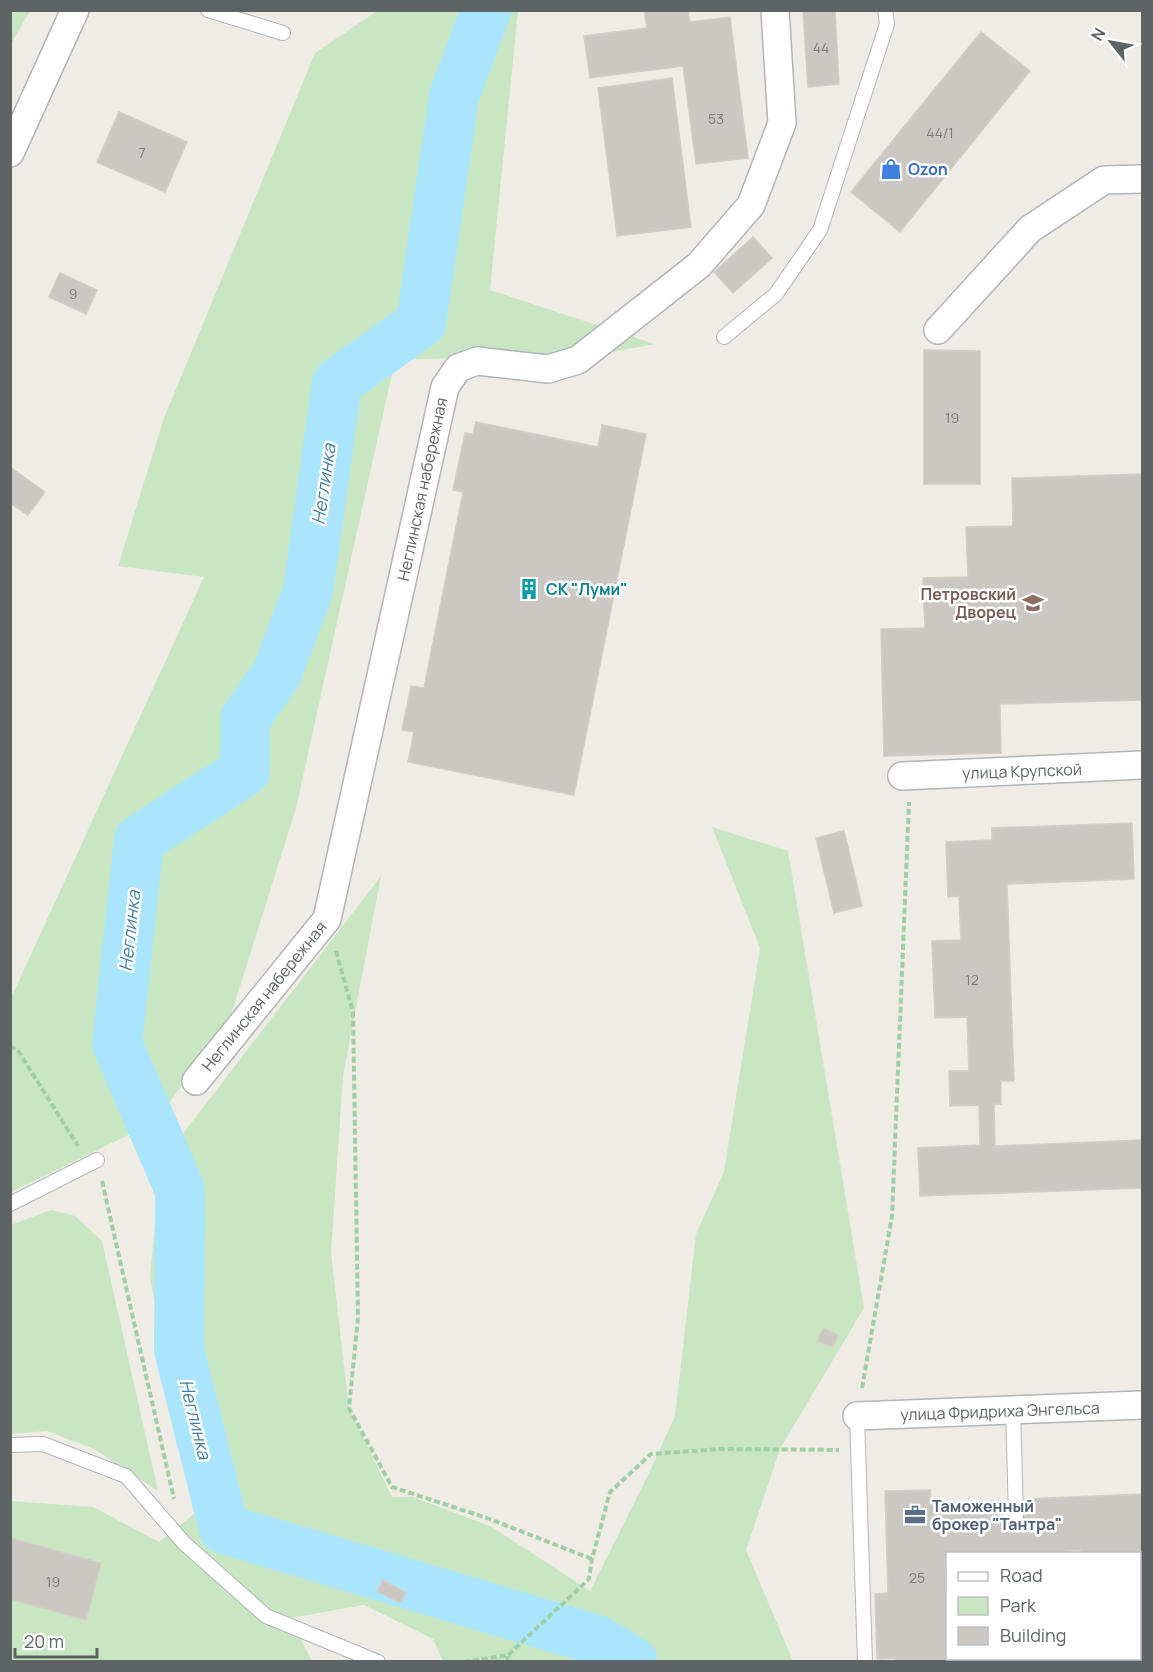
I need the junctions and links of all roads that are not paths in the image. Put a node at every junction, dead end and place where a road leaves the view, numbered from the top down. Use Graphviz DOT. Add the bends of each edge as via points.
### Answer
graph roads {
  1 [pos="75,10"];
  2 [pos="208,10"];
  3 [pos="775,10"];
  4 [pos="885,10"];
  5 [pos="283,33"];
  6 [pos="10,153"];
  7 [pos="1143,179"];
  8 [pos="938,330"];
  9 [pos="724,337"];
  10 [pos="1143,765"];
  11 [pos="906,776"];
  12 [pos="196,1081"];
  13 [pos="97,1160"];
  14 [pos="10,1204"];
  15 [pos="1143,1405"];
  16 [pos="1013,1410"];
  17 [pos="857,1416"];
  18 [pos="10,1445"];
  19 [pos="1016,1516"];
  20 [pos="378,1662"];
  21 [pos="865,1662"];
  1 -- 6 [label="street"];
  2 -- 5 [label="lane"];
  3 -- 12 [label="street, Неглинская набережная" via="782,123 751,205 699,265 578,360 548,369 477,361 458,368 445,387 327,919"];
  4 -- 9 [label="lane" via="887,24 820,230 776,294"];
  7 -- 8 [label="street" via="1104,180 1030,229"];
  10 -- 11 [label="street, улица Крупской"];
  13 -- 14 [label="lane"];
  15 -- 16 [label="street, улица Фридриха Энгельса"];
  16 -- 17 [label="street, улица Фридриха Энгельса"];
  16 -- 19 [label="lane"];
  17 -- 21 [label="lane"];
  18 -- 20 [label="lane" via="43,1444 126,1476 184,1543 267,1617"];
}
